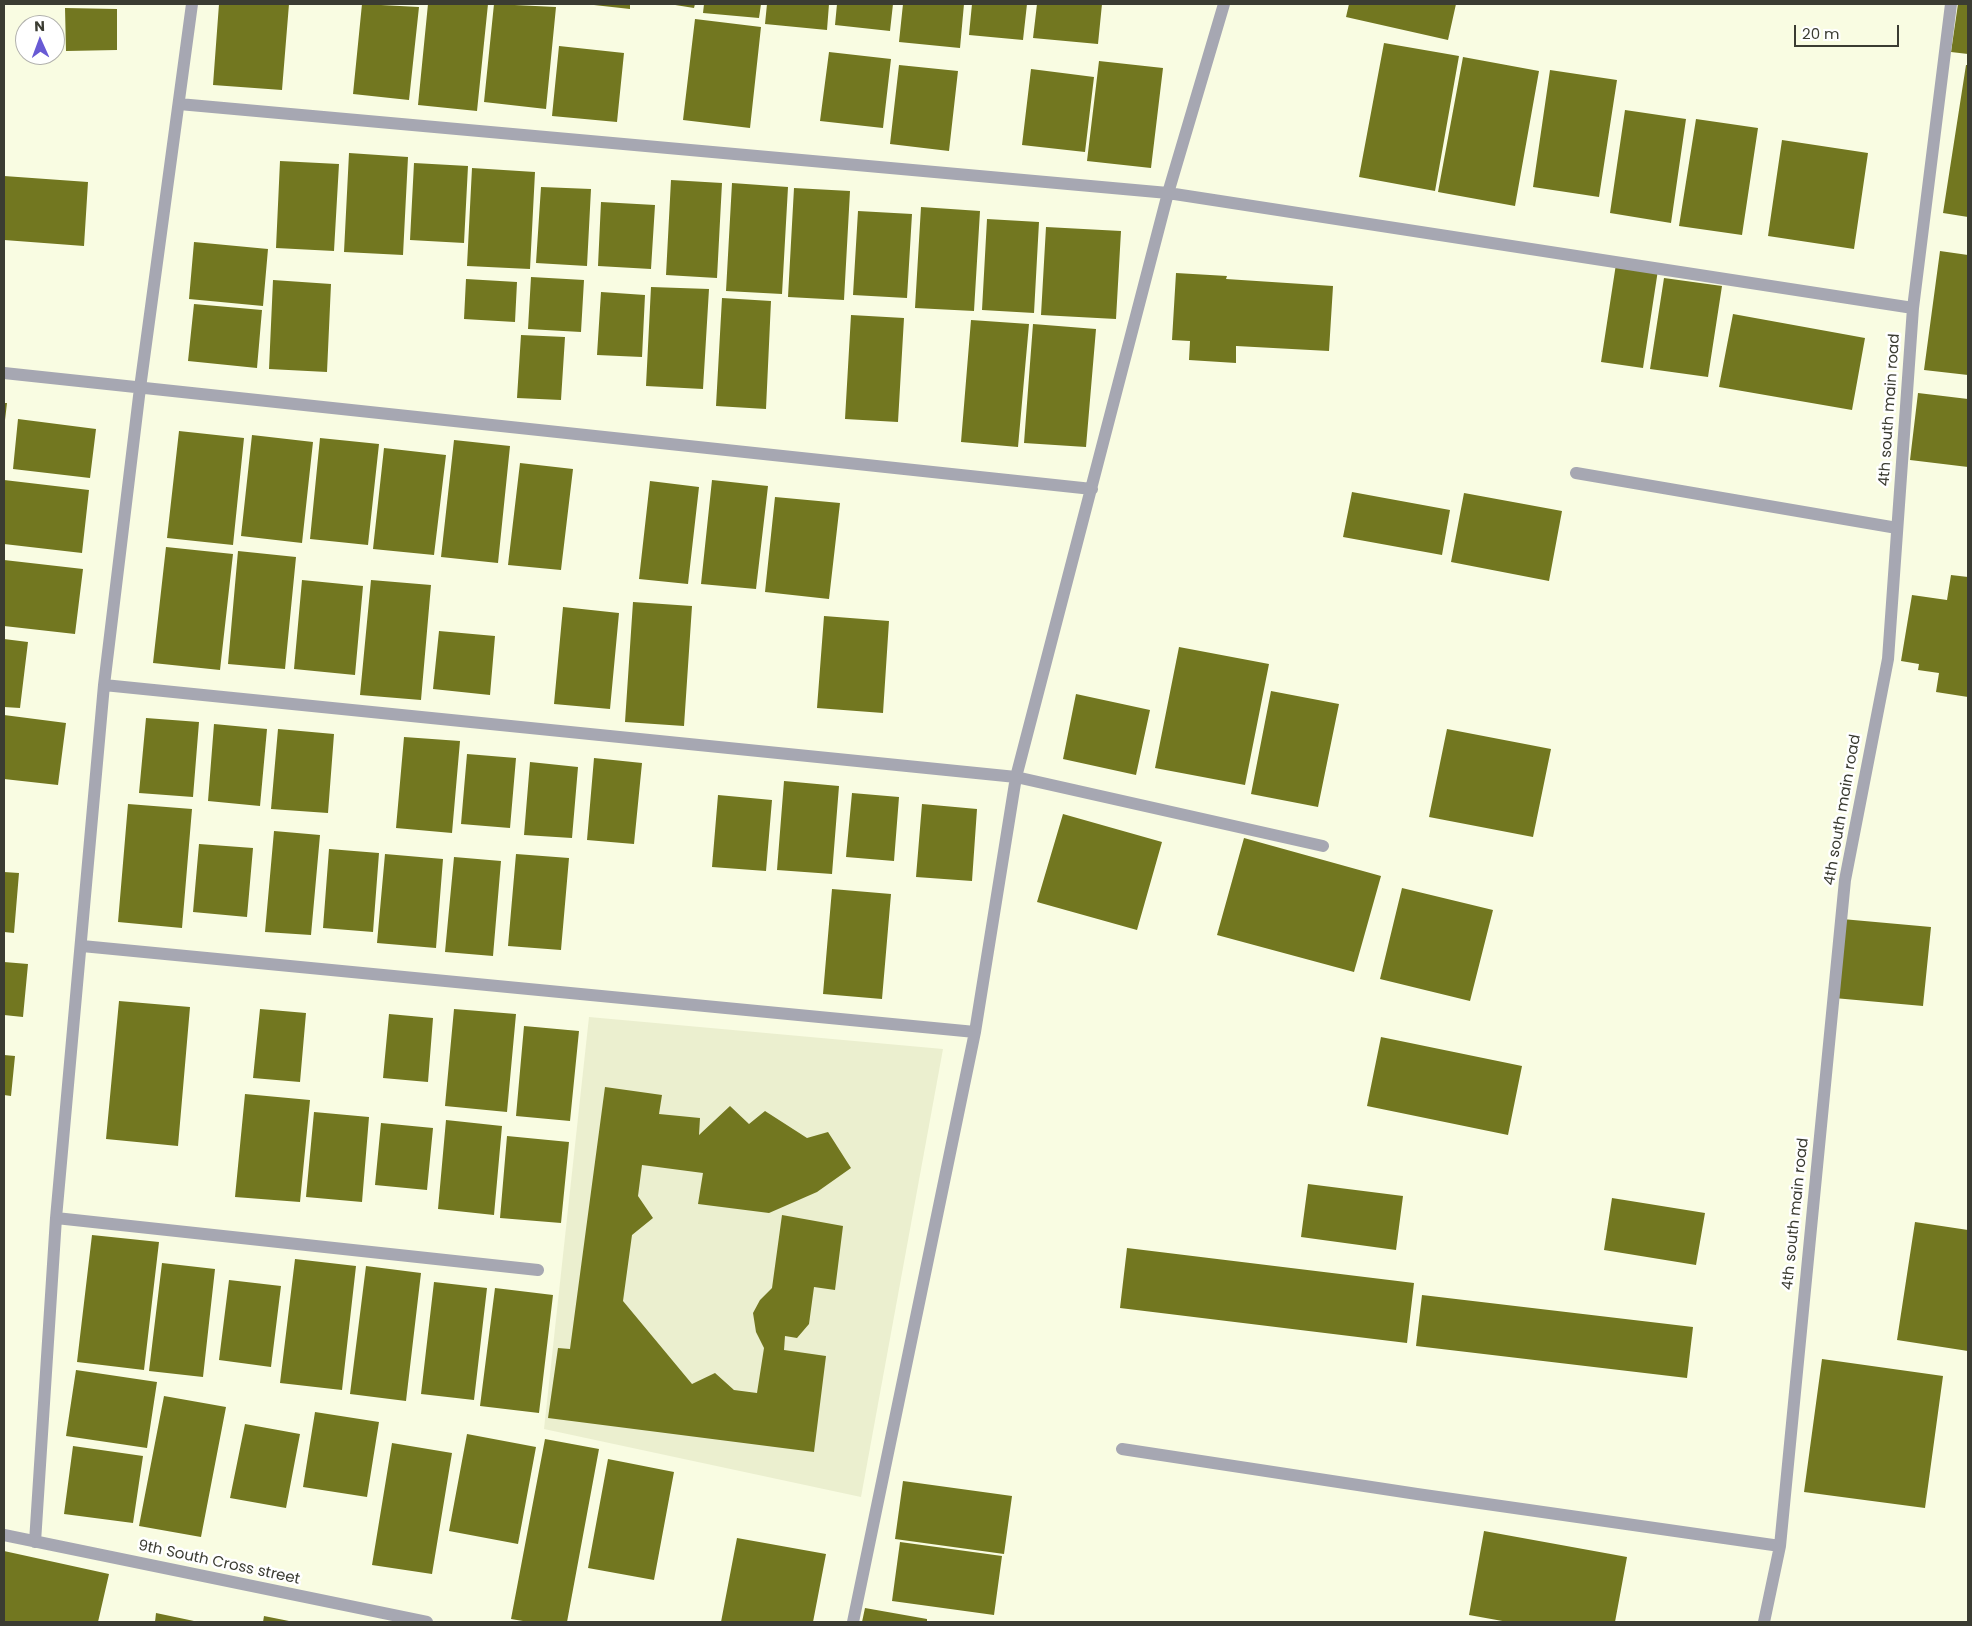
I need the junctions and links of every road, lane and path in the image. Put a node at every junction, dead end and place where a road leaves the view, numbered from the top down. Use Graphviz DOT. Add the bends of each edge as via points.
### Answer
graph roads {
  1 [pos="192,4"];
  2 [pos="1224,4"];
  3 [pos="1951,4"];
  4 [pos="179,104"];
  5 [pos="1168,193"];
  6 [pos="1914,308"];
  7 [pos="4,373"];
  8 [pos="140,388"];
  9 [pos="1576,473"];
  10 [pos="1092,489"];
  11 [pos="1897,528"];
  12 [pos="104,685"];
  13 [pos="1016,777"];
  14 [pos="1323,846"];
  15 [pos="82,946"];
  16 [pos="975,1032"];
  17 [pos="56,1218"];
  18 [pos="538,1270"];
  19 [pos="1122,1449"];
  20 [pos="4,1535"];
  21 [pos="35,1542"];
  22 [pos="1780,1546"];
  23 [pos="428,1622"];
  24 [pos="853,1622"];
  25 [pos="1764,1622"];
  1 -- 4 [label="street"];
  2 -- 5 [label="street"];
  3 -- 6 [label="street, 4th south main road"];
  4 -- 5 [label="street"];
  4 -- 8 [label="street"];
  5 -- 6 [label="street"];
  5 -- 10 [label="street"];
  6 -- 11 [label="street, 4th south main road"];
  7 -- 8 [label="street"];
  8 -- 10 [label="street"];
  8 -- 12 [label="street"];
  9 -- 11 [label="street"];
  10 -- 13 [label="street"];
  11 -- 22 [label="street, 4th south main road" via="1888,659 1845,880"];
  12 -- 13 [label="street"];
  12 -- 15 [label="street"];
  13 -- 14 [label="street"];
  13 -- 16 [label="street"];
  15 -- 16 [label="street"];
  15 -- 17 [label="street"];
  16 -- 24 [label="street"];
  17 -- 18 [label="street"];
  17 -- 21 [label="street"];
  19 -- 22 [label="street"];
  20 -- 21 [label="street, 9th South Cross street"];
  21 -- 23 [label="street, 9th South Cross street"];
  22 -- 25 [label="street, 4th south main road"];
}
